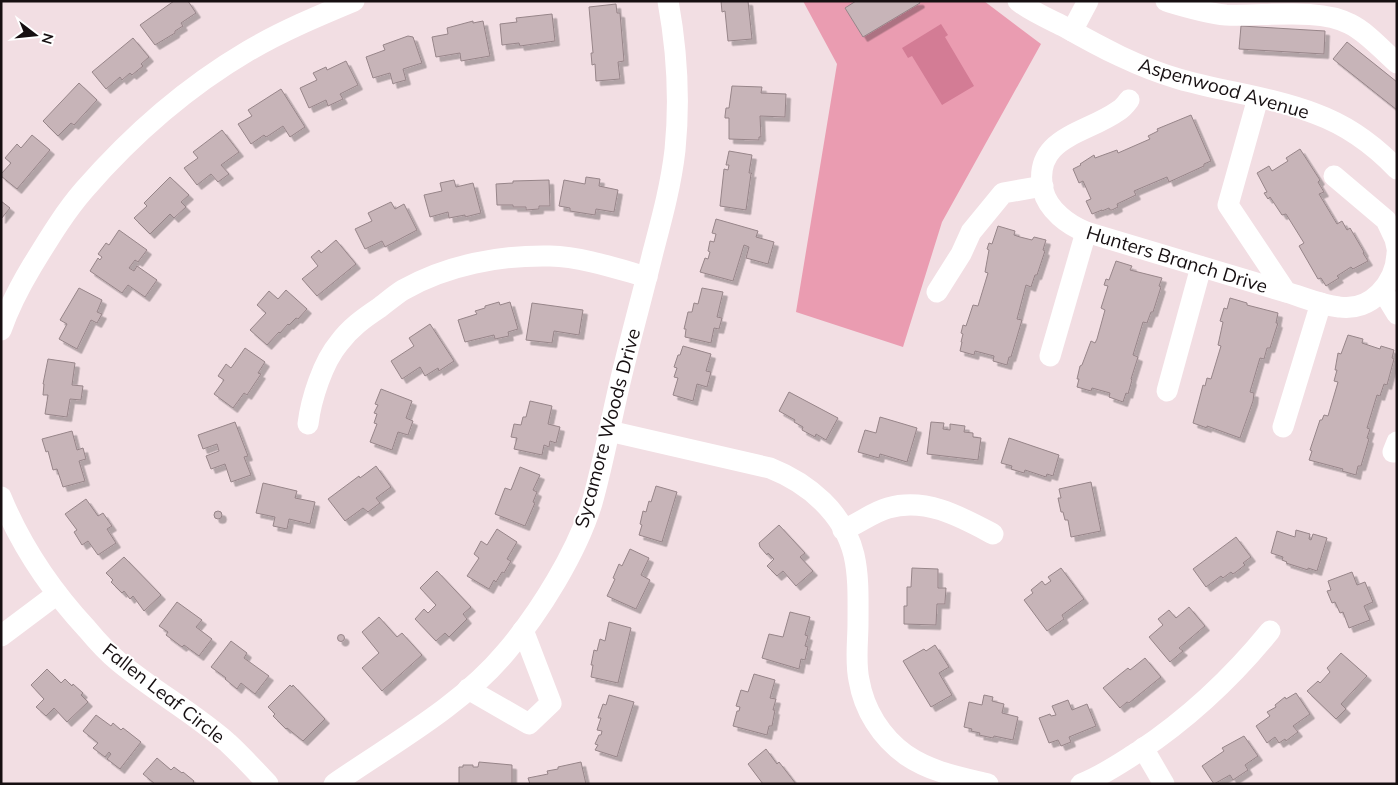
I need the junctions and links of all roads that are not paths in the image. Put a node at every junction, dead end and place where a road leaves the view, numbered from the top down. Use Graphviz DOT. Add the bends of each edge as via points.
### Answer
graph roads {
  1 [pos="354,1"];
  2 [pos="668,1"];
  3 [pos="1018,1"];
  4 [pos="1088,1"];
  5 [pos="1166,1"];
  6 [pos="1072,31"];
  7 [pos="1397,63"];
  8 [pos="1258,98"];
  9 [pos="1129,100"];
  10 [pos="1397,169"];
  11 [pos="1334,176"];
  12 [pos="1043,186"];
  13 [pos="1086,232"];
  14 [pos="1397,248"];
  15 [pos="1397,253"];
  16 [pos="1201,267"];
  17 [pos="647,277"];
  18 [pos="1383,291"];
  19 [pos="937,292"];
  20 [pos="1286,292"];
  21 [pos="1321,303"];
  22 [pos="1397,314"];
  23 [pos="1,330"];
  24 [pos="1050,356"];
  25 [pos="1167,391"];
  26 [pos="308,424"];
  27 [pos="1283,428"];
  28 [pos="609,431"];
  29 [pos="1,497"];
  30 [pos="843,530"];
  31 [pos="993,534"];
  32 [pos="56,594"];
  33 [pos="523,630"];
  34 [pos="1270,631"];
  35 [pos="1,636"];
  36 [pos="468,689"];
  37 [pos="1143,748"];
  38 [pos="268,784"];
  39 [pos="334,784"];
  40 [pos="988,784"];
  41 [pos="1081,784"];
  42 [pos="1164,784"];
  1 -- 23 [label="street" via="300,23 216,71 124,147 62,218 24,281"];
  2 -- 17 [label="street, Sycamore Woods Drive" via="677,65 675,150 668,194"];
  3 -- 6 [label="street, Aspenwood Avenue"];
  4 -- 6 [label="street"];
  5 -- 7 [label="street" via="1225,15 1332,17 1365,34"];
  6 -- 8 [label="street, Aspenwood Avenue" via="1149,70"];
  8 -- 10 [label="street, Aspenwood Avenue" via="1316,114 1345,128"];
  8 -- 20 [label="street, Hunters Branch Drive" via="1228,205"];
  9 -- 12 [label="street, Hunters Branch Drive" via="1118,111 1061,140 1049,152 1042,166"];
  11 -- 14 [label="street" via="1386,220"];
  12 -- 13 [label="street, Hunters Branch Drive" via="1050,205 1064,220"];
  12 -- 19 [label="street" via="1002,194 971,232 962,254"];
  13 -- 16 [label="street, Hunters Branch Drive"];
  13 -- 24 [label="street"];
  15 -- 18 [label="street" via="1391,279"];
  16 -- 20 [label="street, Hunters Branch Drive"];
  16 -- 25 [label="street"];
  17 -- 26 [label="street" via="596,263 552,256 498,258 435,276 403,290 357,323 338,344 321,376"];
  17 -- 28 [label="street, Sycamore Woods Drive"];
  18 -- 21 [label="street, Hunters Branch Drive" via="1358,306 1340,308"];
  18 -- 22 [label="street"];
  20 -- 21 [label="street, Hunters Branch Drive"];
  21 -- 27 [label="street"];
  28 -- 30 [label="street" via="785,474 827,506"];
  28 -- 33 [label="street, Sycamore Woods Drive" via="592,503 581,532 549,593"];
  29 -- 32 [label="street, Fallen Leaf Circle" via="26,549"];
  30 -- 31 [label="street" via="887,508 916,505 958,515"];
  30 -- 40 [label="street" via="854,553 857,576 858,678 877,726 905,754 922,764 939,772"];
  32 -- 35 [label="street"];
  32 -- 38 [label="street, Fallen Leaf Circle" via="117,660 228,743"];
  33 -- 36 [label="street, Sycamore Woods Drive" via="506,653"];
  33 -- 36 [label="street" via="552,703 529,724"];
  34 -- 37 [label="street" via="1245,662 1192,712"];
  36 -- 39 [label="street, Sycamore Woods Drive"];
  37 -- 41 [label="street" via="1110,771"];
  37 -- 42 [label="street"];
}
